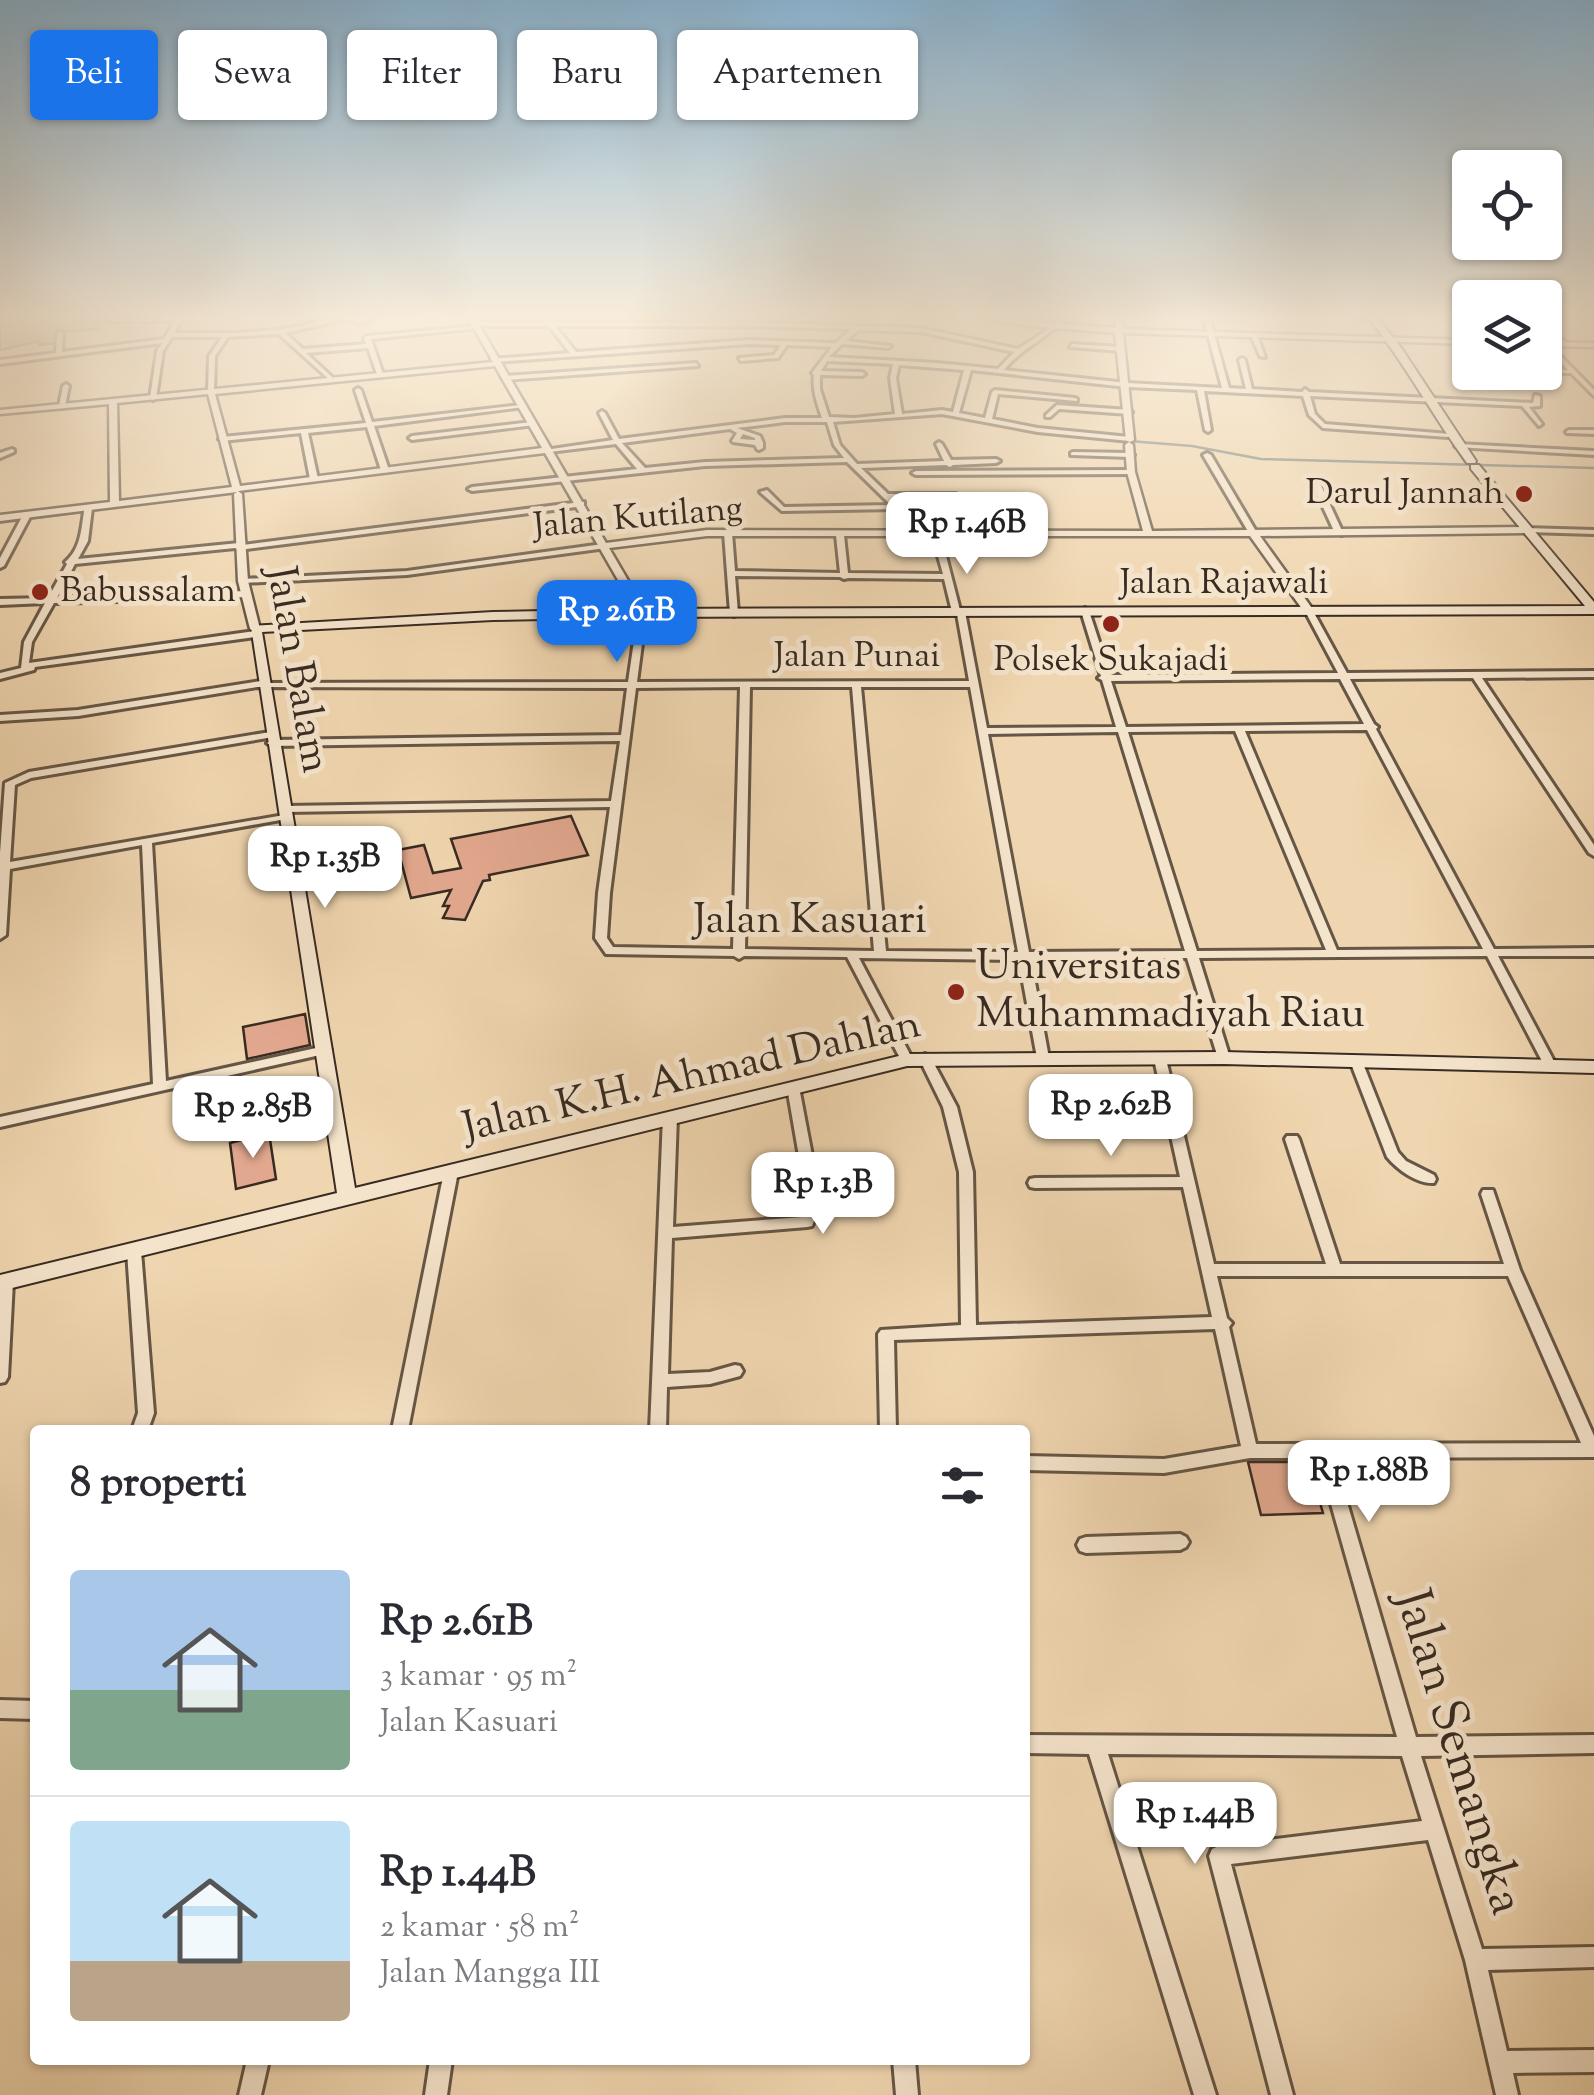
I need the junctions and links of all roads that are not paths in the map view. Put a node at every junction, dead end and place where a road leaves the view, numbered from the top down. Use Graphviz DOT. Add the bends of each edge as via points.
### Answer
graph roads {
  1 [pos="602,413"];
  2 [pos="113,414"];
  3 [pos="216,414"];
  4 [pos="364,414"];
  5 [pos="458,414"];
  6 [pos="526,414"];
  7 [pos="825,414"];
  8 [pos="931,414"];
  9 [pos="963,414"];
  10 [pos="990,414"];
  11 [pos="1050,414"];
  12 [pos="1129,414"];
  13 [pos="1205,414"];
  14 [pos="1312,414"];
  15 [pos="1437,414"];
  16 [pos="1531,414"];
  17 [pos="290,416"];
  18 [pos="899,416"];
  19 [pos="1048,416"];
  20 [pos="988,420"];
  21 [pos="829,421"];
  22 [pos="532,424"];
  23 [pos="1539,424"];
  24 [pos="367,425"];
  25 [pos="735,430"];
  26 [pos="1208,430"];
  27 [pos="299,431"];
  28 [pos="1569,432"];
  29 [pos="1594,432"];
  30 [pos="1448,436"];
  31 [pos="412,438"];
  32 [pos="222,439"];
  33 [pos="620,444"];
  34 [pos="939,444"];
  35 [pos="1130,444"];
  36 [pos="760,446"];
  37 [pos="1458,446"];
  38 [pos="12,452"];
  39 [pos="551,453"];
  40 [pos="1594,453"];
  41 [pos="1072,454"];
  42 [pos="1207,455"];
  43 [pos="0,456"];
  44 [pos="996,461"];
  45 [pos="852,462"];
  46 [pos="948,462"];
  47 [pos="385,470"];
  48 [pos="643,470"];
  49 [pos="953,472"];
  50 [pos="1132,472"];
  51 [pos="916,473"];
  52 [pos="564,477"];
  53 [pos="314,479"];
  54 [pos="1314,480"];
  55 [pos="472,489"];
  56 [pos="237,491"];
  57 [pos="764,492"];
  58 [pos="888,496"];
  59 [pos="956,496"];
  60 [pos="115,504"];
  61 [pos="581,504"];
  62 [pos="896,507"];
  63 [pos="88,512"];
  64 [pos="26,517"];
  65 [pos="0,518"];
  66 [pos="1528,530"];
  67 [pos="1594,532"];
  68 [pos="728,533"];
  69 [pos="1252,533"];
  70 [pos="1339,533"];
  71 [pos="923,534"];
  72 [pos="1148,534"];
  73 [pos="840,535"];
  74 [pos="239,546"];
  75 [pos="603,546"];
  76 [pos="69,562"];
  77 [pos="0,566"];
  78 [pos="730,573"];
  79 [pos="844,577"];
  80 [pos="947,577"];
  81 [pos="243,581"];
  82 [pos="246,594"];
  83 [pos="49,601"];
  84 [pos="0,602"];
  85 [pos="1594,610"];
  86 [pos="1084,611"];
  87 [pos="1309,611"];
  88 [pos="958,612"];
  89 [pos="642,613"];
  90 [pos="734,613"];
  91 [pos="255,632"];
  92 [pos="31,668"];
  93 [pos="1344,673"];
  94 [pos="1594,674"];
  95 [pos="0,676"];
  96 [pos="1477,676"];
  97 [pos="1103,678"];
  98 [pos="973,684"];
  99 [pos="261,685"];
  100 [pos="632,685"];
  101 [pos="745,685"];
  102 [pos="856,685"];
  103 [pos="0,718"];
  104 [pos="1372,728"];
  105 [pos="1239,729"];
  106 [pos="1121,730"];
  107 [pos="982,731"];
  108 [pos="626,738"];
  109 [pos="271,739"];
  110 [pos="5,781"];
  111 [pos="617,804"];
  112 [pos="285,812"];
  113 [pos="5,816"];
  114 [pos="146,842"];
  115 [pos="1594,854"];
  116 [pos="6,866"];
  117 [pos="0,936"];
  118 [pos="1594,952"];
  119 [pos="851,954"];
  120 [pos="880,954"];
  121 [pos="1333,954"];
  122 [pos="1492,954"];
  123 [pos="739,955"];
  124 [pos="1192,955"];
  125 [pos="1026,956"];
  126 [pos="325,1050"];
  127 [pos="1044,1058"];
  128 [pos="1224,1058"];
  129 [pos="916,1059"];
  130 [pos="1160,1059"];
  131 [pos="1356,1061"];
  132 [pos="1550,1066"];
  133 [pos="1594,1066"];
  134 [pos="793,1087"];
  135 [pos="160,1088"];
  136 [pos="670,1117"];
  137 [pos="0,1122"];
  138 [pos="1292,1139"];
  139 [pos="451,1172"];
  140 [pos="1429,1179"];
  141 [pos="1188,1182"];
  142 [pos="1035,1183"];
  143 [pos="1488,1194"];
  144 [pos="347,1198"];
  145 [pos="667,1234"];
  146 [pos="134,1251"];
  147 [pos="1334,1267"];
  148 [pos="1209,1270"];
  149 [pos="1512,1270"];
  150 [pos="3,1283"];
  151 [pos="1224,1324"];
  152 [pos="969,1332"];
  153 [pos="736,1371"];
  154 [pos="0,1377"];
  155 [pos="661,1381"];
  156 [pos="142,1425"];
  157 [pos="401,1425"];
  158 [pos="658,1425"];
  159 [pos="888,1425"];
  160 [pos="1593,1450"];
  161 [pos="1250,1451"];
  162 [pos="1324,1451"];
  163 [pos="1030,1463"];
  164 [pos="1180,1542"];
  165 [pos="1086,1545"];
  166 [pos="0,1709"];
  167 [pos="30,1710"];
  168 [pos="1030,1744"];
  169 [pos="1594,1744"];
  170 [pos="1096,1746"];
  171 [pos="1409,1747"];
  172 [pos="1435,1830"];
  173 [pos="1594,1957"];
  174 [pos="1475,1960"];
  175 [pos="1594,2060"];
  176 [pos="1498,2062"];
  177 [pos="257,2065"];
  178 [pos="440,2065"];
  179 [pos="904,2065"];
  180 [pos="250,2095"];
  181 [pos="436,2095"];
  182 [pos="907,2095"];
  183 [pos="1204,2095"];
  184 [pos="1282,2095"];
  185 [pos="1507,2095"];
  1 -- 33 [label="street"];
  2 -- 60 [label="street"];
  3 -- 32 [label="street, Jalan Balam"];
  4 -- 24 [label="street"];
  5 -- 24 [label="street"];
  6 -- 22 [label="street"];
  7 -- 21 [label="street"];
  8 -- 18 [label="street"];
  9 -- 20 [label="street"];
  10 -- 20 [label="street"];
  11 -- 19 [label="street"];
  12 -- 35 [label="street"];
  13 -- 26 [label="street"];
  14 -- 30 [label="street" via="1323,426"];
  15 -- 30 [label="main road"];
  16 -- 23 [label="street"];
  17 -- 27 [label="street"];
  18 -- 21 [label="street"];
  20 -- 35 [label="street"];
  21 -- 25 [label="street"];
  21 -- 45 [label="street" via="836,445"];
  22 -- 31 [label="street"];
  22 -- 39 [label="street"];
  24 -- 27 [label="street"];
  24 -- 47 [label="street"];
  25 -- 33 [label="street"];
  25 -- 36 [label="street" via="735,441"];
  27 -- 32 [label="street"];
  27 -- 53 [label="street"];
  28 -- 29 [label="street"];
  30 -- 37 [label="main road"];
  32 -- 56 [label="street, Jalan Balam"];
  33 -- 39 [label="street"];
  33 -- 48 [label="street"];
  34 -- 46 [label="street"];
  35 -- 41 [label="street"];
  35 -- 50 [label="street"];
  37 -- 40 [label="street"];
  37 -- 66 [label="main road"];
  38 -- 43 [label="street"];
  39 -- 47 [label="street"];
  39 -- 52 [label="street"];
  42 -- 69 [label="street"];
  44 -- 46 [label="street"];
  45 -- 46 [label="street"];
  45 -- 48 [label="street"];
  45 -- 58 [label="street"];
  46 -- 49 [label="street"];
  47 -- 53 [label="street"];
  48 -- 52 [label="street"];
  49 -- 50 [label="street"];
  49 -- 51 [label="street"];
  50 -- 72 [label="street"];
  52 -- 55 [label="street"];
  52 -- 61 [label="street"];
  53 -- 56 [label="street"];
  54 -- 70 [label="street"];
  56 -- 60 [label="street"];
  56 -- 74 [label="street, Jalan Balam"];
  57 -- 62 [label="street" via="790,510"];
  58 -- 59 [label="street"];
  58 -- 62 [label="street"];
  60 -- 63 [label="street"];
  61 -- 74 [label="street"];
  61 -- 75 [label="street"];
  62 -- 71 [label="street"];
  63 -- 64 [label="street"];
  63 -- 76 [label="street" via="84,540"];
  64 -- 65 [label="street"];
  64 -- 77 [label="street"];
  66 -- 67 [label="street"];
  66 -- 70 [label="street, Jalan Kutilang"];
  66 -- 85 [label="main road"];
  68 -- 73 [label="street, Jalan Kutilang"];
  68 -- 75 [label="street, Jalan Kutilang"];
  68 -- 78 [label="street"];
  69 -- 70 [label="street, Jalan Kutilang"];
  69 -- 72 [label="street, Jalan Kutilang"];
  69 -- 87 [label="street"];
  71 -- 72 [label="street, Jalan Kutilang"];
  71 -- 73 [label="street, Jalan Kutilang"];
  71 -- 80 [label="street" via="942,551"];
  73 -- 79 [label="street"];
  74 -- 76 [label="street"];
  74 -- 81 [label="street, Jalan Balam"];
  75 -- 81 [label="street, Jalan Kutilang" via="420,571"];
  75 -- 89 [label="street"];
  76 -- 83 [label="street"];
  78 -- 79 [label="street"];
  78 -- 90 [label="street"];
  79 -- 80 [label="street"];
  80 -- 88 [label="street"];
  81 -- 82 [label="street, Jalan Balam"];
  82 -- 83 [label="street"];
  82 -- 91 [label="street, Jalan Balam"];
  83 -- 84 [label="street"];
  83 -- 92 [label="street" via="23,655 22,664"];
  85 -- 87 [label="main road, Jalan Rajawali"];
  86 -- 87 [label="main road, Jalan Rajawali"];
  86 -- 88 [label="main road, Jalan Rajawali"];
  86 -- 97 [label="street"];
  87 -- 93 [label="street"];
  88 -- 90 [label="main road, Jalan Rajawali"];
  88 -- 98 [label="street"];
  89 -- 90 [label="main road, Jalan Rajawali"];
  89 -- 91 [label="main road, Jalan Rajawali"];
  89 -- 100 [label="street, Jalan Kasuari"];
  91 -- 92 [label="street"];
  91 -- 99 [label="main road, Jalan Balam"];
  92 -- 95 [label="street"];
  93 -- 96 [label="street"];
  93 -- 97 [label="street"];
  93 -- 104 [label="street"];
  94 -- 96 [label="street"];
  96 -- 115 [label="street"];
  97 -- 106 [label="street"];
  98 -- 102 [label="street, Jalan Punai"];
  98 -- 107 [label="street"];
  99 -- 100 [label="street, Jalan Punai"];
  99 -- 103 [label="street, Jalan Punai" via="78,714"];
  99 -- 109 [label="main road, Jalan Balam"];
  100 -- 101 [label="street, Jalan Punai"];
  100 -- 108 [label="street, Jalan Kasuari"];
  101 -- 102 [label="street, Jalan Punai"];
  101 -- 123 [label="street"];
  102 -- 120 [label="street"];
  104 -- 105 [label="street"];
  104 -- 122 [label="street"];
  105 -- 106 [label="street"];
  105 -- 121 [label="street"];
  106 -- 107 [label="street"];
  106 -- 124 [label="street"];
  107 -- 125 [label="street"];
  108 -- 109 [label="street"];
  108 -- 111 [label="street, Jalan Kasuari"];
  109 -- 110 [label="street"];
  109 -- 112 [label="main road, Jalan Balam"];
  110 -- 113 [label="street"];
  111 -- 112 [label="street"];
  111 -- 123 [label="street, Jalan Kasuari" via="605,949"];
  112 -- 114 [label="street"];
  112 -- 126 [label="main road, Jalan Balam"];
  113 -- 116 [label="street"];
  114 -- 116 [label="street"];
  114 -- 135 [label="street"];
  116 -- 117 [label="street"];
  118 -- 122 [label="street, Jalan Kasuari"];
  119 -- 120 [label="street, Jalan Kasuari"];
  119 -- 123 [label="street, Jalan Kasuari"];
  119 -- 129 [label="street"];
  120 -- 125 [label="street, Jalan Kasuari"];
  121 -- 122 [label="street, Jalan Kasuari"];
  121 -- 124 [label="street, Jalan Kasuari"];
  122 -- 132 [label="street"];
  124 -- 125 [label="street, Jalan Kasuari"];
  124 -- 128 [label="street"];
  125 -- 127 [label="street"];
  126 -- 135 [label="street"];
  126 -- 144 [label="main road, Jalan Balam"];
  127 -- 129 [label="main road, Jalan K.H. Ahmad Dahlan"];
  127 -- 130 [label="main road, Jalan K.H. Ahmad Dahlan"];
  128 -- 130 [label="main road, Jalan K.H. Ahmad Dahlan"];
  128 -- 131 [label="main road, Jalan K.H. Ahmad Dahlan"];
  129 -- 134 [label="main road, Jalan K.H. Ahmad Dahlan"];
  129 -- 152 [label="street" via="950,1107 966,1172"];
  130 -- 141 [label="street"];
  131 -- 132 [label="main road, Jalan K.H. Ahmad Dahlan"];
  131 -- 140 [label="street" via="1392,1154"];
  132 -- 133 [label="main road, Jalan K.H. Ahmad Dahlan"];
  134 -- 136 [label="main road, Jalan K.H. Ahmad Dahlan"];
  134 -- 145 [label="street" via="814,1203 807,1222"];
  135 -- 137 [label="street"];
  136 -- 139 [label="main road, Jalan K.H. Ahmad Dahlan"];
  136 -- 145 [label="street"];
  138 -- 147 [label="street"];
  139 -- 144 [label="main road, Jalan K.H. Ahmad Dahlan"];
  139 -- 157 [label="street"];
  141 -- 142 [label="street"];
  141 -- 148 [label="street"];
  143 -- 149 [label="street"];
  144 -- 146 [label="main road, Jalan K.H. Ahmad Dahlan"];
  145 -- 155 [label="street"];
  146 -- 150 [label="main road, Jalan K.H. Ahmad Dahlan"];
  146 -- 156 [label="street"];
  147 -- 148 [label="street"];
  147 -- 149 [label="street"];
  148 -- 151 [label="street"];
  149 -- 160 [label="street"];
  150 -- 154 [label="street"];
  151 -- 152 [label="street"];
  151 -- 161 [label="street"];
  152 -- 159 [label="street" via="884,1336"];
  153 -- 155 [label="street"];
  155 -- 158 [label="street"];
  160 -- 162 [label="street"];
  161 -- 162 [label="street"];
  161 -- 163 [label="street" via="1164,1466"];
  162 -- 171 [label="street, Jalan Semangka"];
  164 -- 165 [label="street"];
  166 -- 167 [label="street"];
  168 -- 170 [label="street"];
  169 -- 171 [label="street"];
  170 -- 171 [label="street"];
  170 -- 183 [label="street"];
  171 -- 172 [label="street, Jalan Semangka"];
  172 -- 174 [label="street, Jalan Semangka"];
  172 -- 184 [label="street" via="1218,1856"];
  173 -- 174 [label="street"];
  174 -- 176 [label="street, Jalan Semangka"];
  175 -- 176 [label="street"];
  176 -- 185 [label="street, Jalan Semangka"];
  177 -- 180 [label="street"];
  178 -- 181 [label="street"];
  179 -- 182 [label="street"];
}
